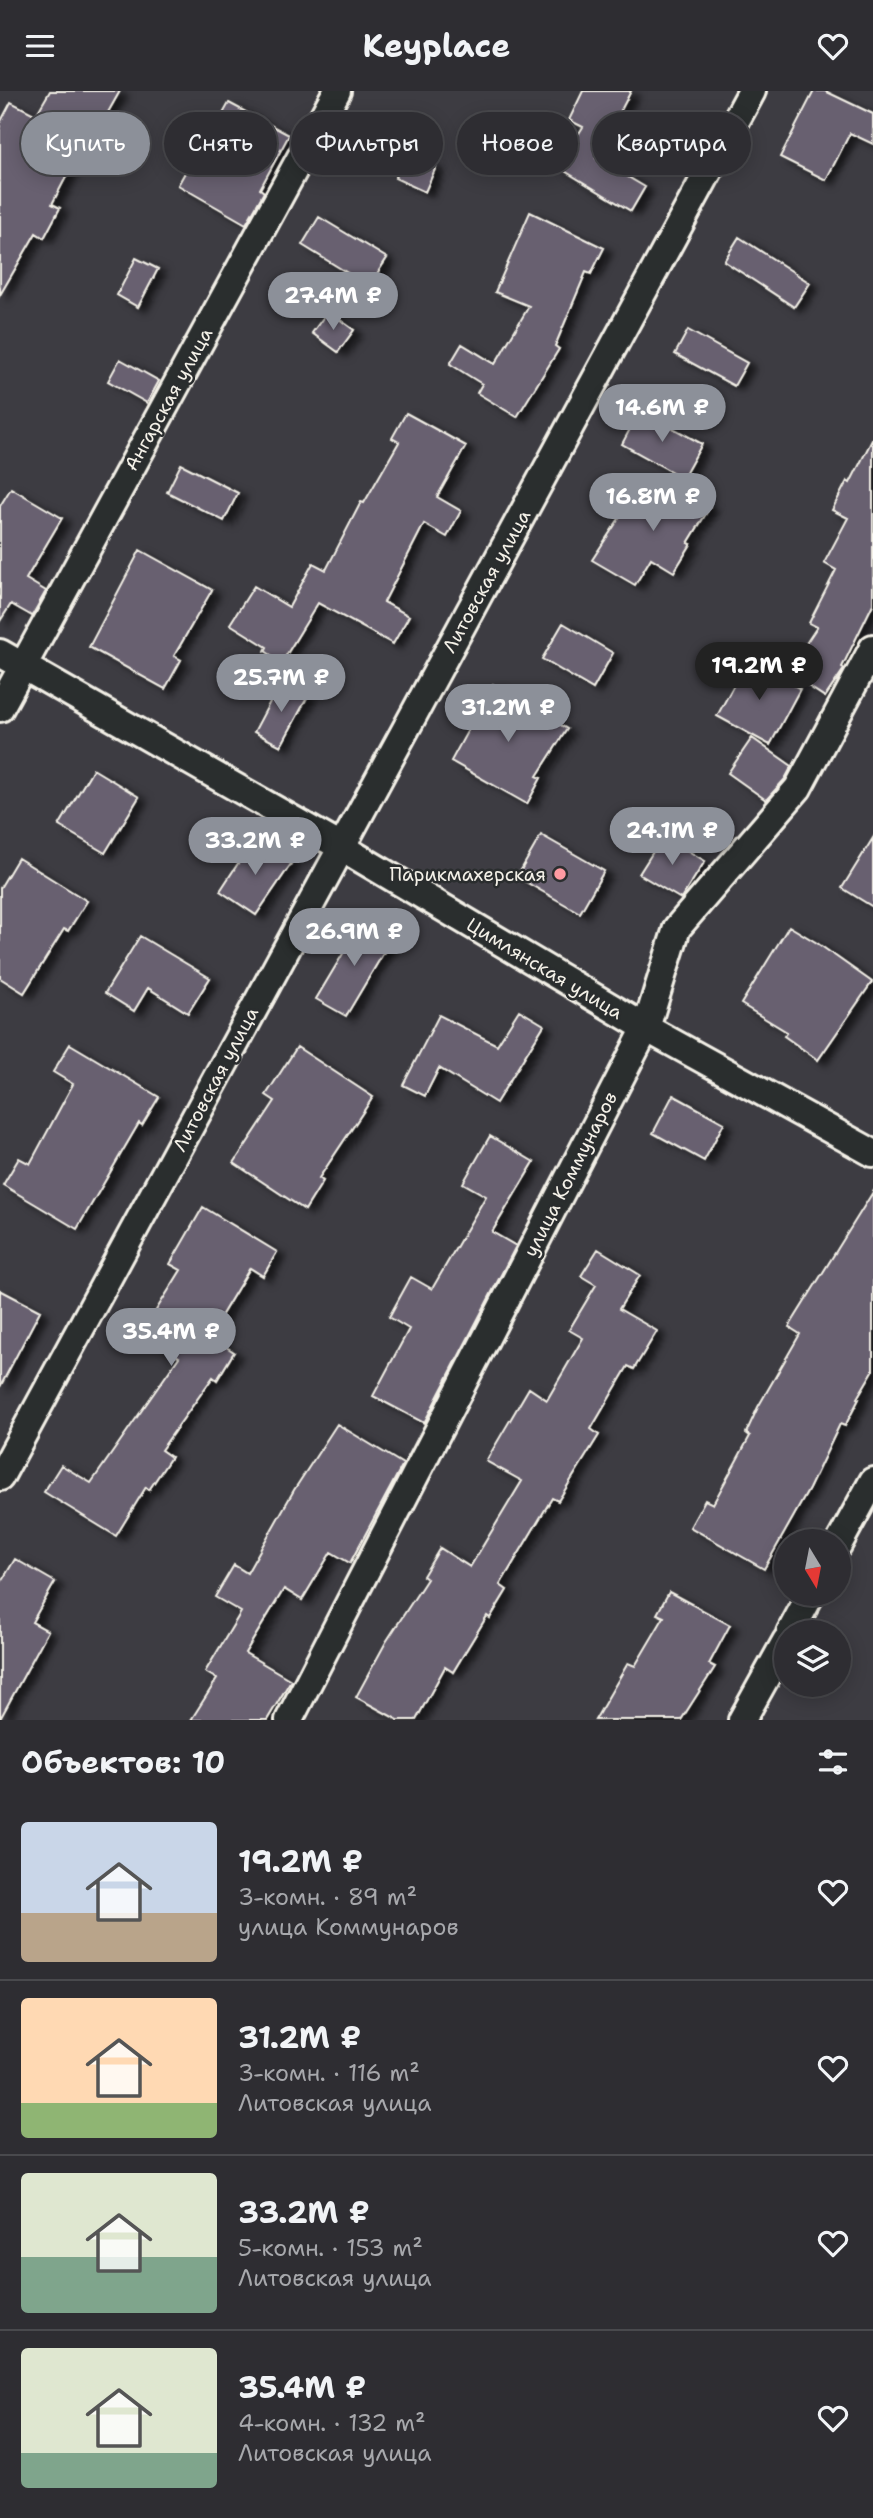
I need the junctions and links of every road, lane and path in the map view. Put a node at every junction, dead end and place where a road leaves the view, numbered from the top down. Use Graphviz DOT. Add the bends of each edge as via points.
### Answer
graph roads {
  1 [pos="337,91"];
  2 [pos="752,91"];
  3 [pos="873,648"];
  4 [pos="0,653"];
  5 [pos="23,666"];
  6 [pos="0,708"];
  7 [pos="341,847"];
  8 [pos="646,1028"];
  9 [pos="873,1153"];
  10 [pos="0,1477"];
  11 [pos="873,1481"];
  12 [pos="847,1529"];
  13 [pos="774,1663"];
  14 [pos="289,1720"];
  15 [pos="742,1720"];
  1 -- 5 [label="street, Ангарская улица"];
  2 -- 7 [label="street, Литовская улица"];
  3 -- 8 [label="street, улица Коммунаров" via="798,788 677,927"];
  4 -- 5 [label="street, Цимлянская улица"];
  5 -- 6 [label="street, Ангарская улица"];
  5 -- 7 [label="street, Цимлянская улица"];
  7 -- 8 [label="street, Цимлянская улица"];
  7 -- 10 [label="street, Литовская улица"];
  8 -- 9 [label="street, Цимлянская улица"];
  8 -- 14 [label="street, улица Коммунаров"];
  11 -- 12 [label="street"];
  13 -- 15 [label="street"];
}
